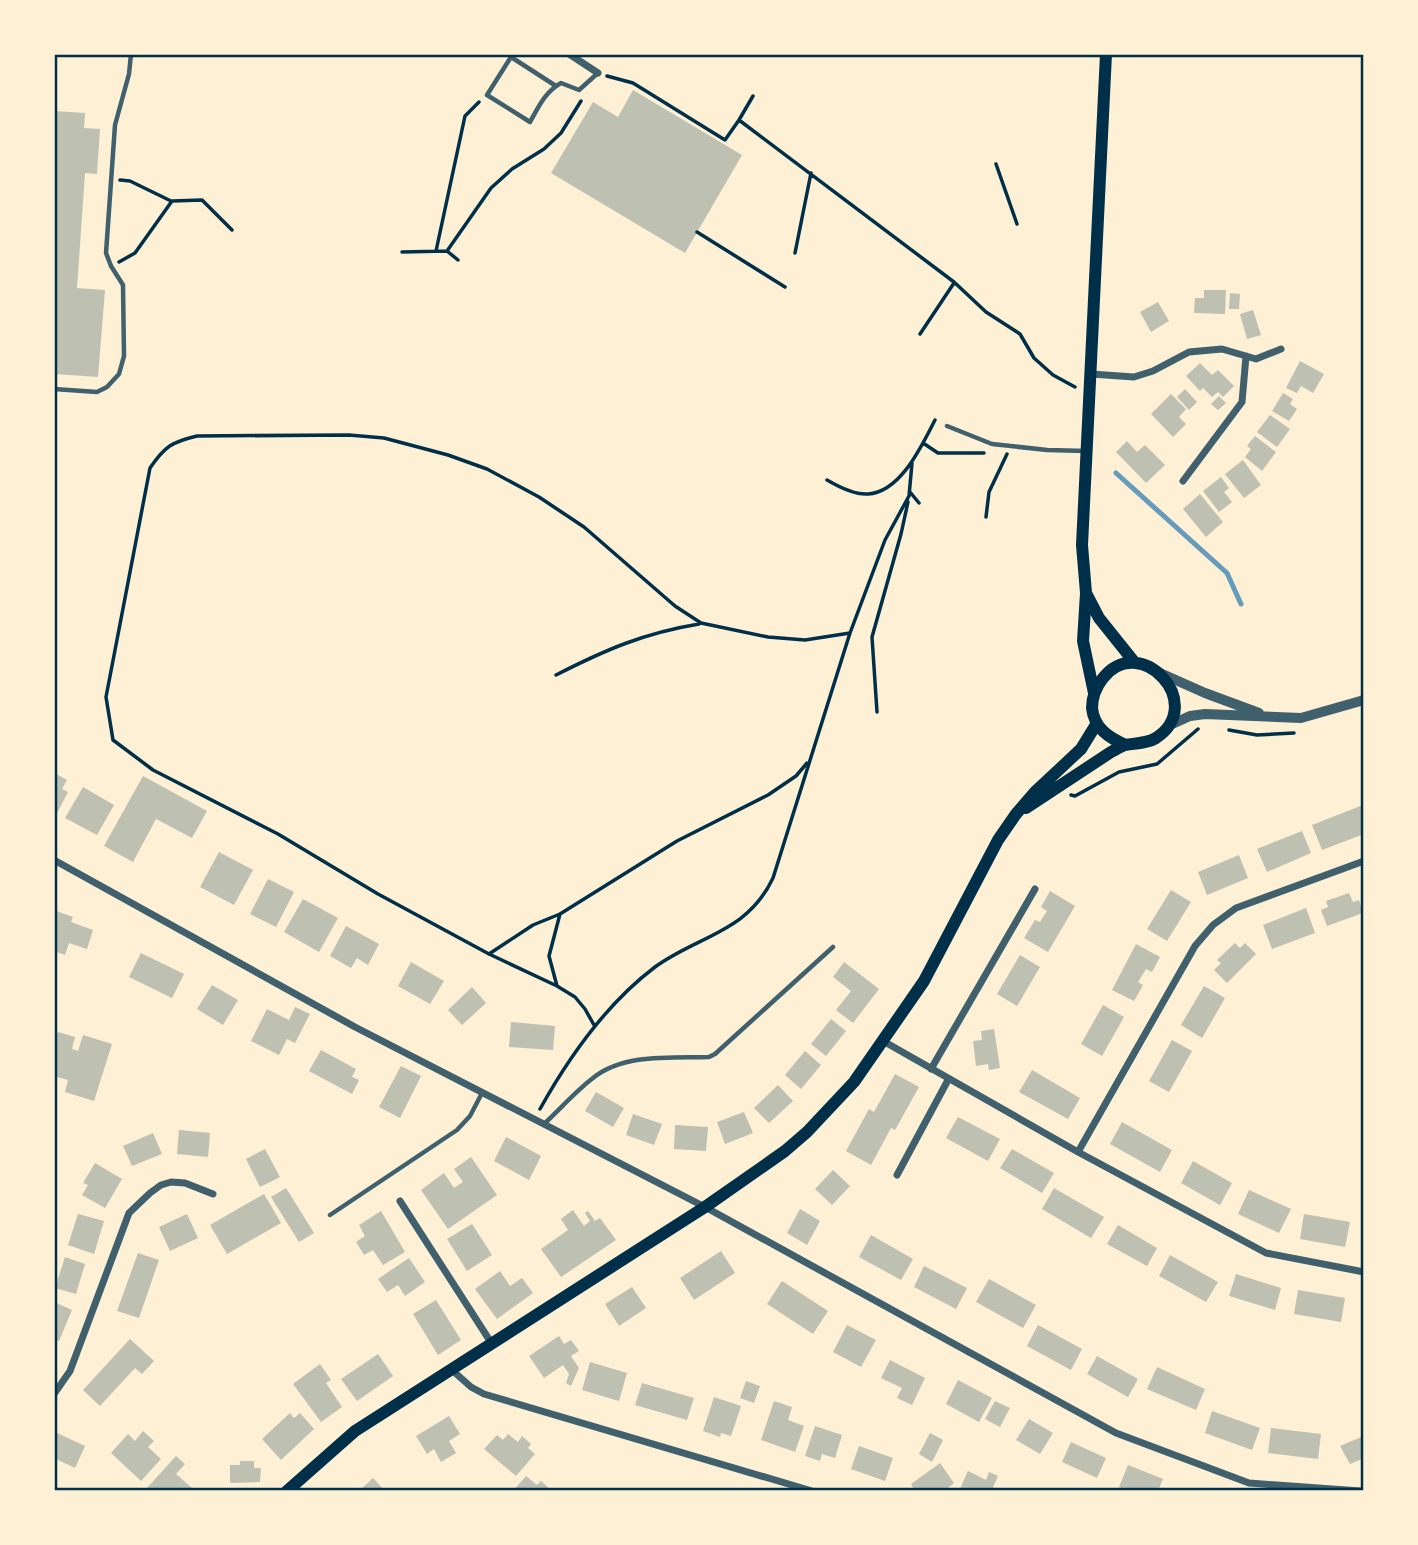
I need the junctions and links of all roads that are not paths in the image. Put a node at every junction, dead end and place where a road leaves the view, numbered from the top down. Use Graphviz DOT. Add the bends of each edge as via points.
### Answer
graph roads {
  1 [pos="131,54"];
  2 [pos="569,54"];
  3 [pos="1106,54"];
  4 [pos="598,73"];
  5 [pos="556,86"];
  6 [pos="1281,349"];
  7 [pos="1245,356"];
  8 [pos="1091,374"];
  9 [pos="54,389"];
  10 [pos="947,426"];
  11 [pos="1087,451"];
  12 [pos="1183,481"];
  13 [pos="1086,593"];
  14 [pos="1135,663"];
  15 [pos="1159,673"];
  16 [pos="1094,693"];
  17 [pos="1364,699"];
  18 [pos="1282,718"];
  19 [pos="1097,723"];
  20 [pos="1170,725"];
  21 [pos="1126,745"];
  22 [pos="1016,814"];
  23 [pos="54,860"];
  24 [pos="1364,861"];
  25 [pos="1035,889"];
  26 [pos="833,947"];
  27 [pos="883,1041"];
  28 [pos="931,1069"];
  29 [pos="948,1080"];
  30 [pos="483,1092"];
  31 [pos="545,1123"];
  32 [pos="1077,1152"];
  33 [pos="897,1175"];
  34 [pos="213,1194"];
  35 [pos="400,1201"];
  36 [pos="705,1207"];
  37 [pos="330,1215"];
  38 [pos="1364,1272"];
  39 [pos="493,1345"];
  40 [pos="452,1370"];
  41 [pos="54,1394"];
  42 [pos="287,1491"];
  43 [pos="812,1491"];
  44 [pos="1360,1491"];
  1 -- 9 [label="lane" via="115,125 106,253 123,285 124,356 118,374 97,392"];
  2 -- 4 [label="street"];
  3 -- 8 [label="main road"];
  4 -- 5 [label="lane" via="579,90 561,83"];
  5 -- 5 [label="lane" via="549,89 530,122 487,95 511,57"];
  6 -- 7 [label="street" via="1256,359"];
  7 -- 8 [label="street" via="1222,349 1189,352 1134,377"];
  7 -- 12 [label="street" via="1242,402"];
  8 -- 11 [label="main road"];
  10 -- 11 [label="lane" via="992,444"];
  11 -- 13 [label="main road" via="1082,545"];
  13 -- 14 [label="main road" via="1104,625"];
  13 -- 16 [label="main road" via="1083,640"];
  14 -- 15 [label="main road"];
  14 -- 16 [label="main road" via="1108,673"];
  15 -- 18 [label="street"];
  15 -- 20 [label="main road" via="1168,682 1175,703"];
  16 -- 19 [label="main road"];
  17 -- 18 [label="street" via="1301,718"];
  18 -- 20 [label="street" via="1205,713"];
  19 -- 21 [label="main road" via="1112,740"];
  19 -- 22 [label="main road" via="1081,749"];
  20 -- 21 [label="main road" via="1156,738"];
  21 -- 22 [label="main road"];
  22 -- 27 [label="main road" via="923,981"];
  23 -- 30 [label="street" via="355,1027"];
  24 -- 32 [label="street" via="1236,908 1213,925 1195,946"];
  25 -- 28 [label="street"];
  26 -- 31 [label="lane" via="715,1055 636,1060 611,1068 594,1077"];
  27 -- 28 [label="street"];
  27 -- 36 [label="main road" via="841,1098 807,1132"];
  28 -- 29 [label="street"];
  29 -- 32 [label="street"];
  29 -- 33 [label="street"];
  30 -- 31 [label="street"];
  30 -- 37 [label="lane" via="457,1130"];
  31 -- 36 [label="street"];
  32 -- 38 [label="street" via="1266,1253"];
  34 -- 41 [label="street" via="171,1182 150,1193 129,1213 70,1371"];
  35 -- 39 [label="street"];
  36 -- 39 [label="main road"];
  36 -- 44 [label="street" via="1116,1433 1250,1483"];
  39 -- 40 [label="main road"];
  40 -- 42 [label="main road" via="355,1431"];
  40 -- 43 [label="street" via="484,1394"];
}
